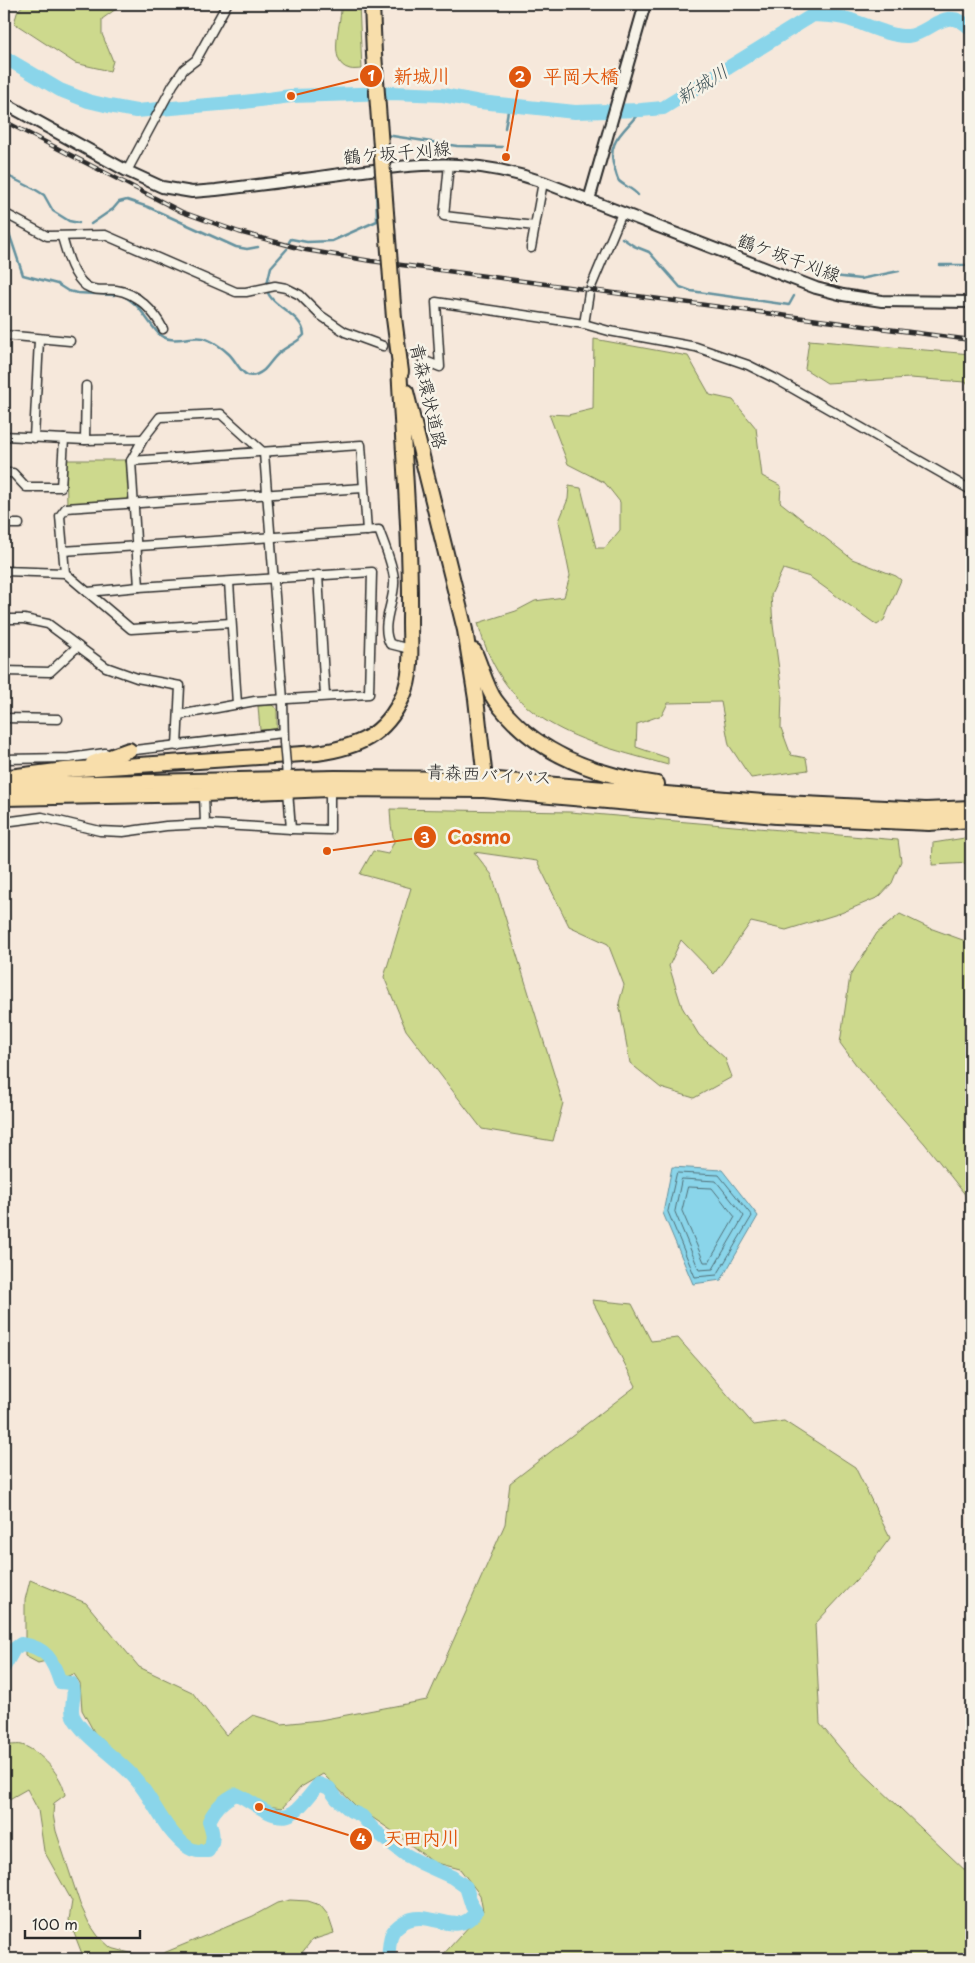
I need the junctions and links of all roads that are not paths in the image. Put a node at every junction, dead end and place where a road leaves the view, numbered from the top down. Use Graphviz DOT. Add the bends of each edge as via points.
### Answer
graph roads {
  1 [pos="227,4"];
  2 [pos="372,4"];
  3 [pos="645,4"];
  4 [pos="4,103"];
  5 [pos="449,164"];
  6 [pos="127,171"];
  7 [pos="543,182"];
  8 [pos="589,200"];
  9 [pos="4,213"];
  10 [pos="622,213"];
  11 [pos="535,226"];
  12 [pos="62,237"];
  13 [pos="531,248"];
  14 [pos="971,302"];
  15 [pos="584,324"];
  16 [pos="163,329"];
  17 [pos="4,336"];
  18 [pos="39,340"];
  19 [pos="70,341"];
  20 [pos="383,346"];
  21 [pos="423,360"];
  22 [pos="399,364"];
  23 [pos="86,386"];
  24 [pos="4,436"];
  25 [pos="34,438"];
  26 [pos="64,439"];
  27 [pos="143,439"];
  28 [pos="85,440"];
  29 [pos="264,454"];
  30 [pos="131,461"];
  31 [pos="4,473"];
  32 [pos="363,488"];
  33 [pos="971,490"];
  34 [pos="268,494"];
  35 [pos="134,503"];
  36 [pos="4,524"];
  37 [pos="19,524"];
  38 [pos="367,530"];
  39 [pos="271,536"];
  40 [pos="136,546"];
  41 [pos="63,550"];
  42 [pos="4,571"];
  43 [pos="65,573"];
  44 [pos="318,575"];
  45 [pos="273,578"];
  46 [pos="229,582"];
  47 [pos="139,587"];
  48 [pos="88,592"];
  49 [pos="4,619"];
  50 [pos="231,623"];
  51 [pos="465,630"];
  52 [pos="78,646"];
  53 [pos="410,649"];
  54 [pos="4,671"];
  55 [pos="325,696"];
  56 [pos="283,700"];
  57 [pos="237,704"];
  58 [pos="179,715"];
  59 [pos="4,718"];
  60 [pos="58,720"];
  61 [pos="283,738"];
  62 [pos="177,746"];
  63 [pos="129,750"];
  64 [pos="4,759"];
  65 [pos="65,770"];
  66 [pos="4,777"];
  67 [pos="4,785"];
  68 [pos="485,785"];
  69 [pos="288,786"];
  70 [pos="330,789"];
  71 [pos="204,794"];
  72 [pos="4,798"];
  73 [pos="763,802"];
  74 [pos="971,808"];
  75 [pos="971,820"];
  76 [pos="4,822"];
  77 [pos="205,824"];
  78 [pos="291,830"];
  1 -- 6 [label="street" via="196,60 184,69 173,85"];
  2 -- 22 [label="highway, 青森環状道路, bridge"];
  3 -- 8 [label="main road"];
  4 -- 6 [label="main road, 鶴ケ坂千刈線"];
  5 -- 6 [label="main road, 鶴ケ坂千刈線" via="402,166 192,192 162,187"];
  5 -- 7 [label="main road, 鶴ケ坂千刈線" via="500,169"];
  5 -- 11 [label="street" via="444,216"];
  7 -- 8 [label="main road, 鶴ケ坂千刈線"];
  7 -- 11 [label="street"];
  8 -- 10 [label="main road, 鶴ケ坂千刈線"];
  9 -- 12 [label="street" via="47,236"];
  10 -- 14 [label="main road, 鶴ケ坂千刈線" via="807,285 843,295 882,300"];
  10 -- 15 [label="street" via="590,290"];
  11 -- 13 [label="street"];
  12 -- 16 [label="street" via="75,273 87,287 118,290 140,300"];
  12 -- 20 [label="street" via="105,235 236,292 275,286 286,288 300,295 320,315 345,332"];
  15 -- 21 [label="street" via="436,302 440,367"];
  15 -- 33 [label="street" via="696,347 748,365"];
  17 -- 18 [label="street"];
  18 -- 19 [label="street"];
  18 -- 25 [label="street"];
  22 -- 51 [label="highway, 青森環状道路"];
  22 -- 53 [label="highway" via="411,578"];
  23 -- 28 [label="street"];
  24 -- 25 [label="street"];
  25 -- 26 [label="street"];
  26 -- 28 [label="street"];
  26 -- 31 [label="street" via="61,487 26,487 12,472"];
  27 -- 28 [label="street"];
  27 -- 29 [label="street" via="160,417 221,414"];
  27 -- 30 [label="street"];
  29 -- 30 [label="street"];
  29 -- 32 [label="street" via="361,445"];
  29 -- 34 [label="street"];
  30 -- 35 [label="street"];
  32 -- 34 [label="street"];
  32 -- 38 [label="street"];
  34 -- 35 [label="street"];
  34 -- 39 [label="street"];
  35 -- 40 [label="street"];
  35 -- 41 [label="street" via="66,508 60,516"];
  36 -- 37 [label="street"];
  38 -- 39 [label="street"];
  38 -- 53 [label="street" via="379,530 394,579 387,639 390,644"];
  39 -- 40 [label="street"];
  39 -- 45 [label="street"];
  40 -- 41 [label="street"];
  40 -- 47 [label="street"];
  41 -- 43 [label="street"];
  42 -- 43 [label="street"];
  43 -- 48 [label="street"];
  44 -- 45 [label="street"];
  44 -- 55 [label="street"];
  44 -- 55 [label="street" via="372,572 369,694"];
  45 -- 46 [label="street"];
  45 -- 56 [label="street"];
  46 -- 47 [label="street"];
  46 -- 50 [label="street"];
  47 -- 48 [label="street"];
  48 -- 50 [label="street" via="131,629"];
  49 -- 52 [label="street" via="48,624"];
  50 -- 57 [label="street"];
  51 -- 68 [label="highway, 青森環状道路"];
  51 -- 73 [label="highway" via="494,699 525,734 560,757 637,781"];
  52 -- 54 [label="street" via="50,672"];
  52 -- 58 [label="street" via="106,667 137,678 180,686"];
  53 -- 65 [label="highway" via="408,682 395,712 370,738 355,745 317,753"];
  55 -- 56 [label="street"];
  56 -- 57 [label="street"];
  56 -- 61 [label="street"];
  57 -- 58 [label="street"];
  58 -- 62 [label="street"];
  59 -- 60 [label="street"];
  61 -- 62 [label="street"];
  61 -- 69 [label="street, bridge"];
  62 -- 63 [label="street"];
  63 -- 64 [label="street" via="69,758"];
  63 -- 65 [label="highway"];
  65 -- 66 [label="highway"];
  67 -- 69 [label="highway, 青森西バイパス"];
  68 -- 69 [label="highway, 青森西バイパス" via="335,778"];
  68 -- 70 [label="highway, 青森西バイパス"];
  68 -- 73 [label="highway, 青森西バイパス"];
  68 -- 75 [label="highway, 青森西バイパス" via="776,816 929,823"];
  69 -- 70 [label="highway, 青森西バイパス"];
  69 -- 71 [label="highway, 青森西バイパス"];
  69 -- 78 [label="street"];
  70 -- 78 [label="street" via="330,830"];
  71 -- 72 [label="highway, 青森西バイパス"];
  71 -- 77 [label="street"];
  73 -- 74 [label="highway, 青森西バイパス" via="926,810"];
  76 -- 77 [label="street" via="42,817 100,831 123,832"];
  77 -- 78 [label="street"];
}
